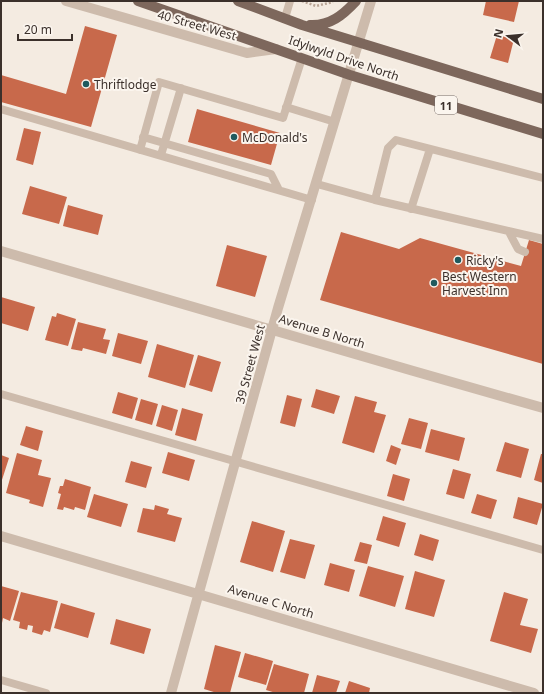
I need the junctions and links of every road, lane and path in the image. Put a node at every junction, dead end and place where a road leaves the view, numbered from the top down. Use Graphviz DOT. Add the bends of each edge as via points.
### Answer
graph roads {
  1 [pos="66,1"];
  2 [pos="138,1"];
  3 [pos="238,1"];
  4 [pos="290,1"];
  5 [pos="302,1"];
  6 [pos="336,1"];
  7 [pos="356,1"];
  8 [pos="371,1"];
  9 [pos="284,18"];
  10 [pos="302,25"];
  11 [pos="359,43"];
  12 [pos="276,49"];
  13 [pos="302,58"];
  14 [pos="350,75"];
  15 [pos="181,88"];
  16 [pos="543,99"];
  17 [pos="286,107"];
  18 [pos="1,109"];
  19 [pos="335,122"];
  20 [pos="543,134"];
  21 [pos="143,137"];
  22 [pos="164,144"];
  23 [pos="430,149"];
  24 [pos="140,150"];
  25 [pos="161,156"];
  26 [pos="543,178"];
  27 [pos="317,184"];
  28 [pos="279,190"];
  29 [pos="312,200"];
  30 [pos="375,200"];
  31 [pos="412,210"];
  32 [pos="510,232"];
  33 [pos="543,238"];
  34 [pos="1,251"];
  35 [pos="525,252"];
  36 [pos="272,330"];
  37 [pos="1,394"];
  38 [pos="543,408"];
  39 [pos="236,462"];
  40 [pos="1,536"];
  41 [pos="543,550"];
  42 [pos="198,593"];
  43 [pos="1,680"];
  44 [pos="46,693"];
  45 [pos="171,693"];
  46 [pos="534,693"];
  1 -- 12 [label="street, 40 Street West" via="247,53"];
  2 -- 12 [label="main road, Idylwyld Drive North / 11"];
  3 -- 9 [label="main road, Idylwyld Drive North"];
  4 -- 9 [label="lane"];
  5 -- 6 [label="path" via="316,6"];
  7 -- 10 [label="main road" via="346,12 329,23 320,26"];
  8 -- 11 [label="street, 39 Street West"];
  9 -- 10 [label="main road, Idylwyld Drive North"];
  10 -- 11 [label="main road, Idylwyld Drive North"];
  11 -- 14 [label="street, 39 Street West"];
  11 -- 16 [label="main road, Idylwyld Drive North"];
  12 -- 13 [label="main road, Idylwyld Drive North / 11"];
  13 -- 14 [label="main road, Idylwyld Drive North / 11"];
  13 -- 17 [label="lane"];
  14 -- 19 [label="street, 39 Street West"];
  14 -- 20 [label="main road, Idylwyld Drive North / 11"];
  15 -- 17 [label="lane" via="283,118"];
  15 -- 21 [label="lane" via="159,82"];
  15 -- 22 [label="lane"];
  17 -- 19 [label="lane"];
  18 -- 24 [label="lane"];
  19 -- 27 [label="street, 39 Street West"];
  21 -- 22 [label="lane"];
  21 -- 24 [label="lane"];
  22 -- 25 [label="lane"];
  22 -- 28 [label="lane" via="271,174"];
  23 -- 26 [label="lane"];
  23 -- 30 [label="lane" via="396,140 388,148"];
  23 -- 31 [label="lane"];
  24 -- 25 [label="lane"];
  25 -- 28 [label="lane"];
  27 -- 29 [label="street, 39 Street West"];
  27 -- 30 [label="lane"];
  28 -- 29 [label="lane"];
  29 -- 36 [label="street, 39 Street West"];
  30 -- 31 [label="lane"];
  31 -- 32 [label="lane"];
  32 -- 33 [label="lane"];
  32 -- 35 [label="lane" via="518,249"];
  34 -- 36 [label="street, Avenue B North"];
  36 -- 38 [label="street, Avenue B North"];
  36 -- 39 [label="street, 39 Street West"];
  37 -- 39 [label="lane"];
  39 -- 41 [label="lane"];
  39 -- 42 [label="street, 39 Street West"];
  40 -- 42 [label="street, Avenue C North"];
  42 -- 45 [label="street, 39 Street West"];
  42 -- 46 [label="street, Avenue C North"];
  43 -- 44 [label="lane"];
}
